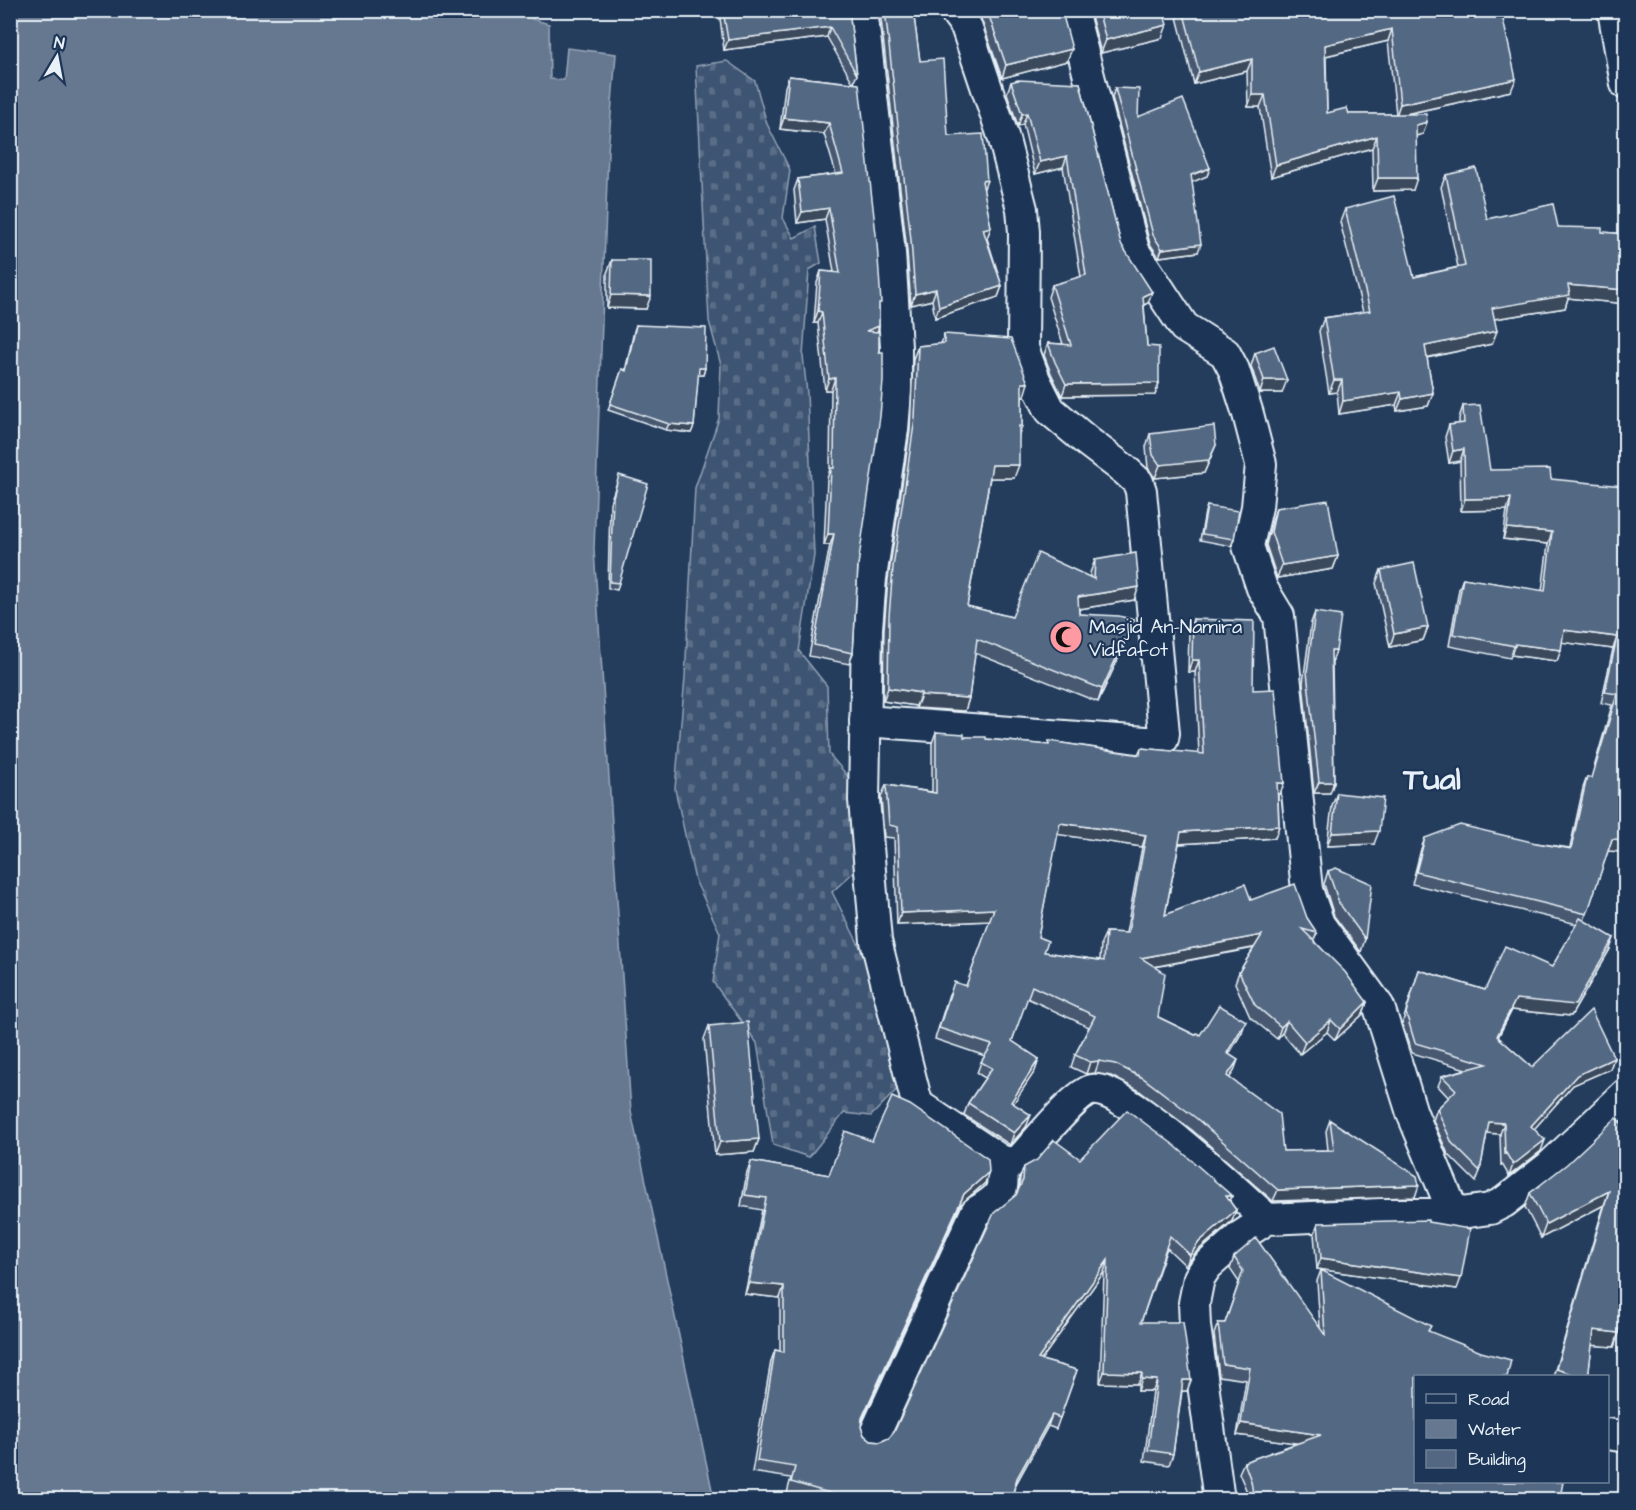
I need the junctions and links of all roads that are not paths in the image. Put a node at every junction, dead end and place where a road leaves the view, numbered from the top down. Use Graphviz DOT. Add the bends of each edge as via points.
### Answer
graph roads {
  1 [pos="862,10"];
  2 [pos="954,10"];
  3 [pos="1072,10"];
  4 [pos="1613,10"];
  5 [pos="1626,84"];
  6 [pos="865,721"];
  7 [pos="1626,1094"];
  8 [pos="1000,1160"];
  9 [pos="1454,1214"];
  10 [pos="1267,1219"];
  11 [pos="1609,1434"];
  12 [pos="874,1436"];
  13 [pos="1626,1437"];
  14 [pos="1219,1500"];
  1 -- 6 [label="street" via="890,253 896,347 893,429 871,578"];
  2 -- 6 [label="street" via="966,26 1003,136 1022,209 1023,348 1035,380 1050,410 1125,470 1138,482 1141,491 1164,733 1159,743"];
  3 -- 9 [label="street" via="1134,251 1184,327 1225,353 1248,414 1261,464 1248,546 1262,588 1279,616 1307,890 1319,924 1379,1007 1412,1113"];
  4 -- 5 [label="street"];
  6 -- 8 [label="street" via="864,800 876,941 918,1105"];
  7 -- 9 [label="street" via="1550,1166 1504,1202 1490,1209"];
  8 -- 10 [label="street" via="1020,1160 1077,1098 1090,1090 1102,1090 1177,1139"];
  8 -- 12 [label="street" via="1004,1179 1000,1194 976,1212"];
  9 -- 10 [label="street"];
  10 -- 14 [label="street" via="1207,1266 1199,1278 1194,1303"];
  11 -- 13 [label="street"];
}
